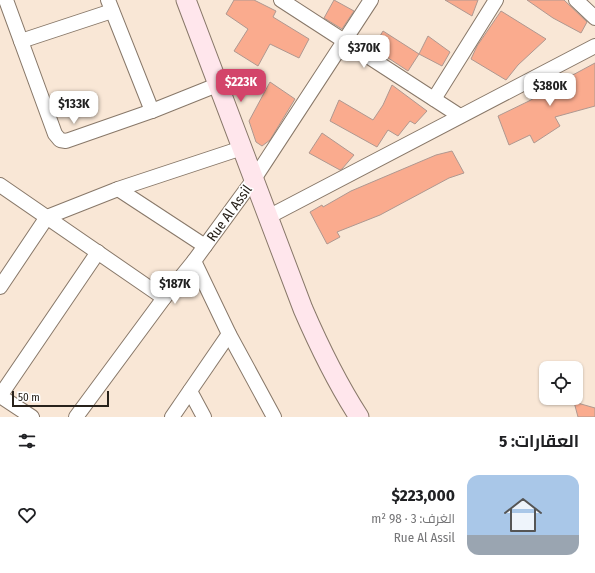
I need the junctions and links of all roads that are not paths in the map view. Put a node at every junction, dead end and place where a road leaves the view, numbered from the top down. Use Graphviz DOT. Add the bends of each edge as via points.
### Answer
graph roads {
  1 [pos="6,0"];
  2 [pos="186,0"];
  3 [pos="371,0"];
  4 [pos="496,0"];
  5 [pos="576,0"];
  6 [pos="283,1"];
  7 [pos="110,5"];
  8 [pos="595,18"];
  9 [pos="21,41"];
  10 [pos="345,41"];
  11 [pos="595,46"];
  12 [pos="217,85"];
  13 [pos="434,99"];
  14 [pos="152,111"];
  15 [pos="460,116"];
  16 [pos="242,148"];
  17 [pos="254,179"];
  18 [pos="0,185"];
  19 [pos="118,189"];
  20 [pos="47,217"];
  21 [pos="268,217"];
  22 [pos="205,246"];
  23 [pos="98,252"];
  24 [pos="194,261"];
  25 [pos="0,288"];
  26 [pos="164,298"];
  27 [pos="229,334"];
  28 [pos="190,391"];
  29 [pos="32,417"];
  30 [pos="76,417"];
  31 [pos="172,417"];
  32 [pos="204,417"];
  33 [pos="274,417"];
  34 [pos="358,417"];
  1 -- 9 [label="street"];
  2 -- 12 [label="street"];
  3 -- 10 [label="street, Rue Al Assil"];
  4 -- 13 [label="street"];
  5 -- 8 [label="street"];
  6 -- 10 [label="street"];
  7 -- 9 [label="street"];
  7 -- 14 [label="street"];
  9 -- 14 [label="street" via="55,134 60,140 66,141"];
  10 -- 13 [label="street"];
  10 -- 17 [label="street, Rue Al Assil"];
  11 -- 15 [label="street"];
  12 -- 14 [label="street"];
  12 -- 16 [label="street"];
  13 -- 15 [label="street"];
  15 -- 21 [label="street"];
  16 -- 17 [label="street"];
  16 -- 19 [label="street"];
  17 -- 21 [label="street"];
  17 -- 22 [label="street, Rue Al Assil"];
  18 -- 20 [label="street"];
  19 -- 20 [label="street"];
  19 -- 22 [label="street"];
  20 -- 23 [label="street"];
  20 -- 25 [label="street"];
  21 -- 34 [label="street" via="318,344"];
  22 -- 24 [label="street, Rue Al Assil"];
  23 -- 26 [label="street"];
  23 -- 29 [label="street" via="0,396"];
  24 -- 26 [label="street, Rue Al Assil"];
  24 -- 27 [label="street"];
  26 -- 30 [label="street, Rue Al Assil"];
  27 -- 28 [label="street"];
  27 -- 33 [label="street"];
  28 -- 31 [label="street"];
  28 -- 32 [label="street"];
}
